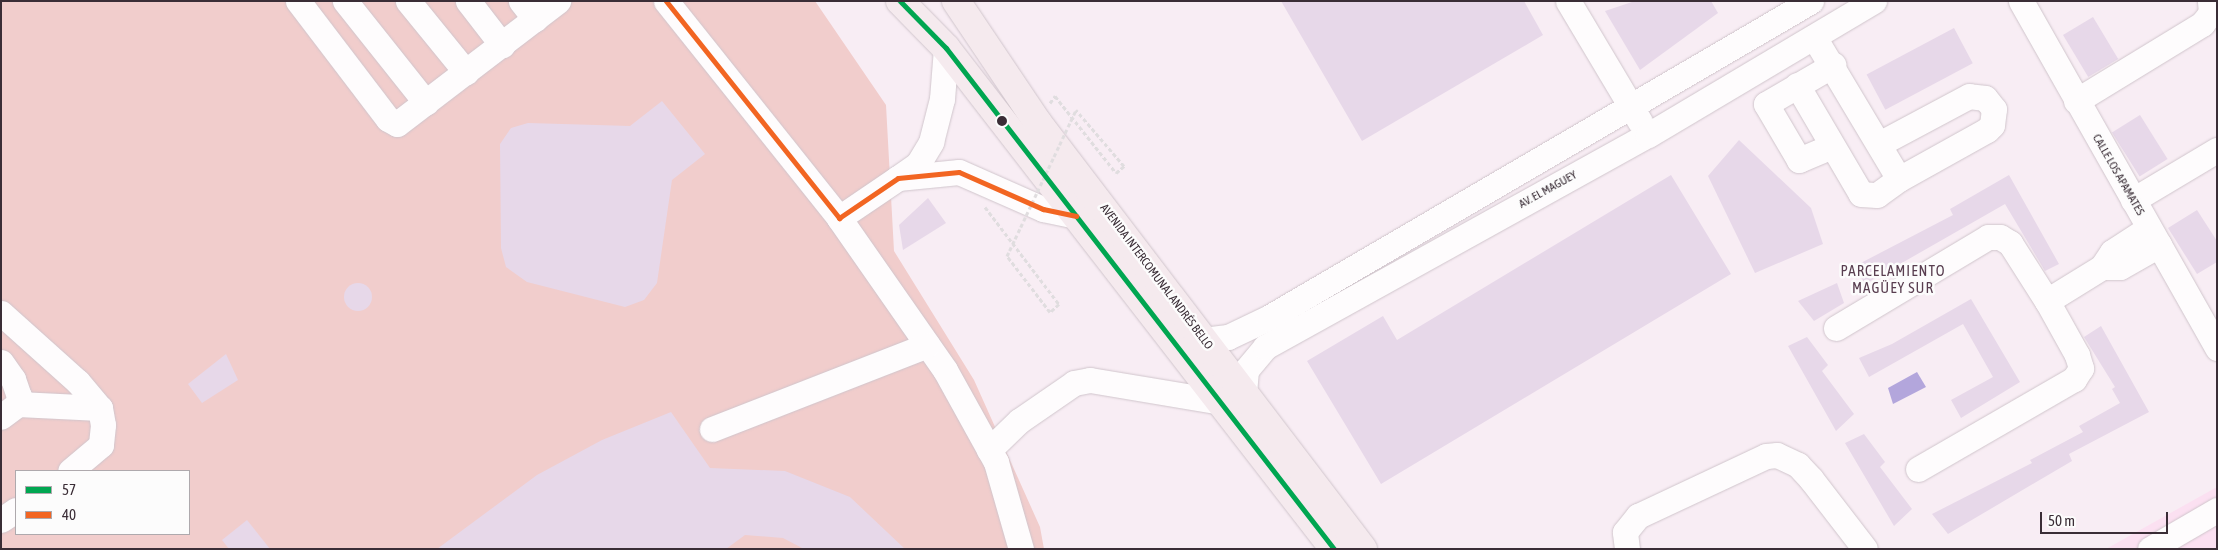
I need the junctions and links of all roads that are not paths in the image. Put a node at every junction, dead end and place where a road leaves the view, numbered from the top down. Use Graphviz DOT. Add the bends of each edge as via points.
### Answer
graph roads {
  1 [pos="345,1"];
  2 [pos="408,1"];
  3 [pos="468,1"];
  4 [pos="558,1"];
  5 [pos="666,1"];
  6 [pos="900,1"];
  7 [pos="956,1"];
  8 [pos="1568,1"];
  9 [pos="1811,1"];
  10 [pos="1874,1"];
  11 [pos="2021,1"];
  12 [pos="2210,1"];
  13 [pos="299,2"];
  14 [pos="528,10"];
  15 [pos="2217,33"];
  16 [pos="1814,36"];
  17 [pos="502,45"];
  18 [pos="946,48"];
  19 [pos="1833,64"];
  20 [pos="466,72"];
  21 [pos="1797,85"];
  22 [pos="426,103"];
  23 [pos="2078,105"];
  24 [pos="1632,107"];
  25 [pos="1648,134"];
  26 [pos="1879,144"];
  27 [pos="1832,146"];
  28 [pos="2214,157"];
  29 [pos="898,178"];
  30 [pos="1899,179"];
  31 [pos="2133,200"];
  32 [pos="1464,204"];
  33 [pos="1076,216"];
  34 [pos="839,218"];
  35 [pos="1479,228"];
  36 [pos="2154,237"];
  37 [pos="2046,301"];
  38 [pos="1,313"];
  39 [pos="1836,328"];
  40 [pos="1204,340"];
  41 [pos="927,345"];
  42 [pos="2217,348"];
  43 [pos="1,362"];
  44 [pos="1233,397"];
  45 [pos="100,408"];
  46 [pos="10,410"];
  47 [pos="712,429"];
  48 [pos="989,450"];
  49 [pos="1918,469"];
  50 [pos="71,470"];
  51 [pos="2217,510"];
  52 [pos="15,511"];
  53 [pos="1,520"];
  54 [pos="2186,538"];
  55 [pos="1021,549"];
  56 [pos="1334,549"];
  57 [pos="1363,549"];
  58 [pos="1627,549"];
  59 [pos="1865,549"];
  60 [pos="2150,549"];
  1 -- 22 [label="street"];
  2 -- 20 [label="street"];
  3 -- 17 [label="street"];
  4 -- 14 [label="street"];
  5 -- 34 [label="street"];
  6 -- 18 [label="main road, AVENIDA INTERCOMUNAL ANDRÉS BELLO"];
  7 -- 40 [label="main road, AVENIDA INTERCOMUNAL ANDRÉS BELLO" via="1038,123"];
  8 -- 24 [label="street"];
  9 -- 24 [label="street"];
  10 -- 16 [label="street, AV. EL MAGUEY"];
  11 -- 23 [label="street, CALLE LOS APAMATES"];
  12 -- 23 [label="street" via="2211,13 2202,24"];
  13 -- 22 [label="street" via="393,124"];
  14 -- 17 [label="street"];
  15 -- 23 [label="street"];
  16 -- 19 [label="street"];
  16 -- 25 [label="street, AV. EL MAGUEY"];
  17 -- 20 [label="street"];
  18 -- 29 [label="street" via="942,99 931,142 918,164"];
  18 -- 33 [label="main road, AVENIDA INTERCOMUNAL ANDRÉS BELLO"];
  19 -- 21 [label="street"];
  19 -- 26 [label="street"];
  20 -- 22 [label="street"];
  21 -- 27 [label="street"];
  21 -- 27 [label="street" via="1770,101 1768,112 1799,160"];
  23 -- 31 [label="street, CALLE LOS APAMATES"];
  24 -- 25 [label="street"];
  24 -- 32 [label="street"];
  25 -- 35 [label="street, AV. EL MAGUEY"];
  26 -- 30 [label="street"];
  26 -- 30 [label="street" via="1969,96 1977,94 1991,104 1994,118 1986,130"];
  27 -- 30 [label="street" via="1866,197 1877,195"];
  28 -- 31 [label="street"];
  29 -- 33 [label="street" via="959,172 1043,210"];
  29 -- 34 [label="street"];
  31 -- 36 [label="street, CALLE LOS APAMATES"];
  32 -- 35 [label="street"];
  32 -- 40 [label="street" via="1268,318 1228,336"];
  33 -- 44 [label="main road, AVENIDA INTERCOMUNAL ANDRÉS BELLO"];
  34 -- 41 [label="street"];
  35 -- 44 [label="street, AV. EL MAGUEY" via="1265,347 1246,370"];
  36 -- 37 [label="street" via="2120,267 2102,267"];
  36 -- 42 [label="street, CALLE LOS APAMATES"];
  37 -- 39 [label="street" via="2010,243 2000,237 1988,237"];
  37 -- 49 [label="street" via="2079,362 2081,368 2074,379"];
  38 -- 45 [label="street" via="78,382"];
  40 -- 44 [label="main road, AVENIDA INTERCOMUNAL ANDRÉS BELLO"];
  41 -- 47 [label="street"];
  41 -- 48 [label="street"];
  43 -- 46 [label="street" via="13,378"];
  44 -- 48 [label="street" via="1090,380 1074,383 1019,421"];
  44 -- 56 [label="main road, AVENIDA INTERCOMUNAL ANDRÉS BELLO"];
  44 -- 57 [label="main road, AVENIDA INTERCOMUNAL ANDRÉS BELLO"];
  45 -- 46 [label="street"];
  45 -- 50 [label="street" via="103,425 101,445"];
  48 -- 55 [label="street"];
  51 -- 54 [label="street"];
  52 -- 53 [label="street"];
  54 -- 60 [label="street"];
  58 -- 59 [label="street" via="1624,532 1638,516 1766,456 1778,455 1798,465 1811,479"];
}
